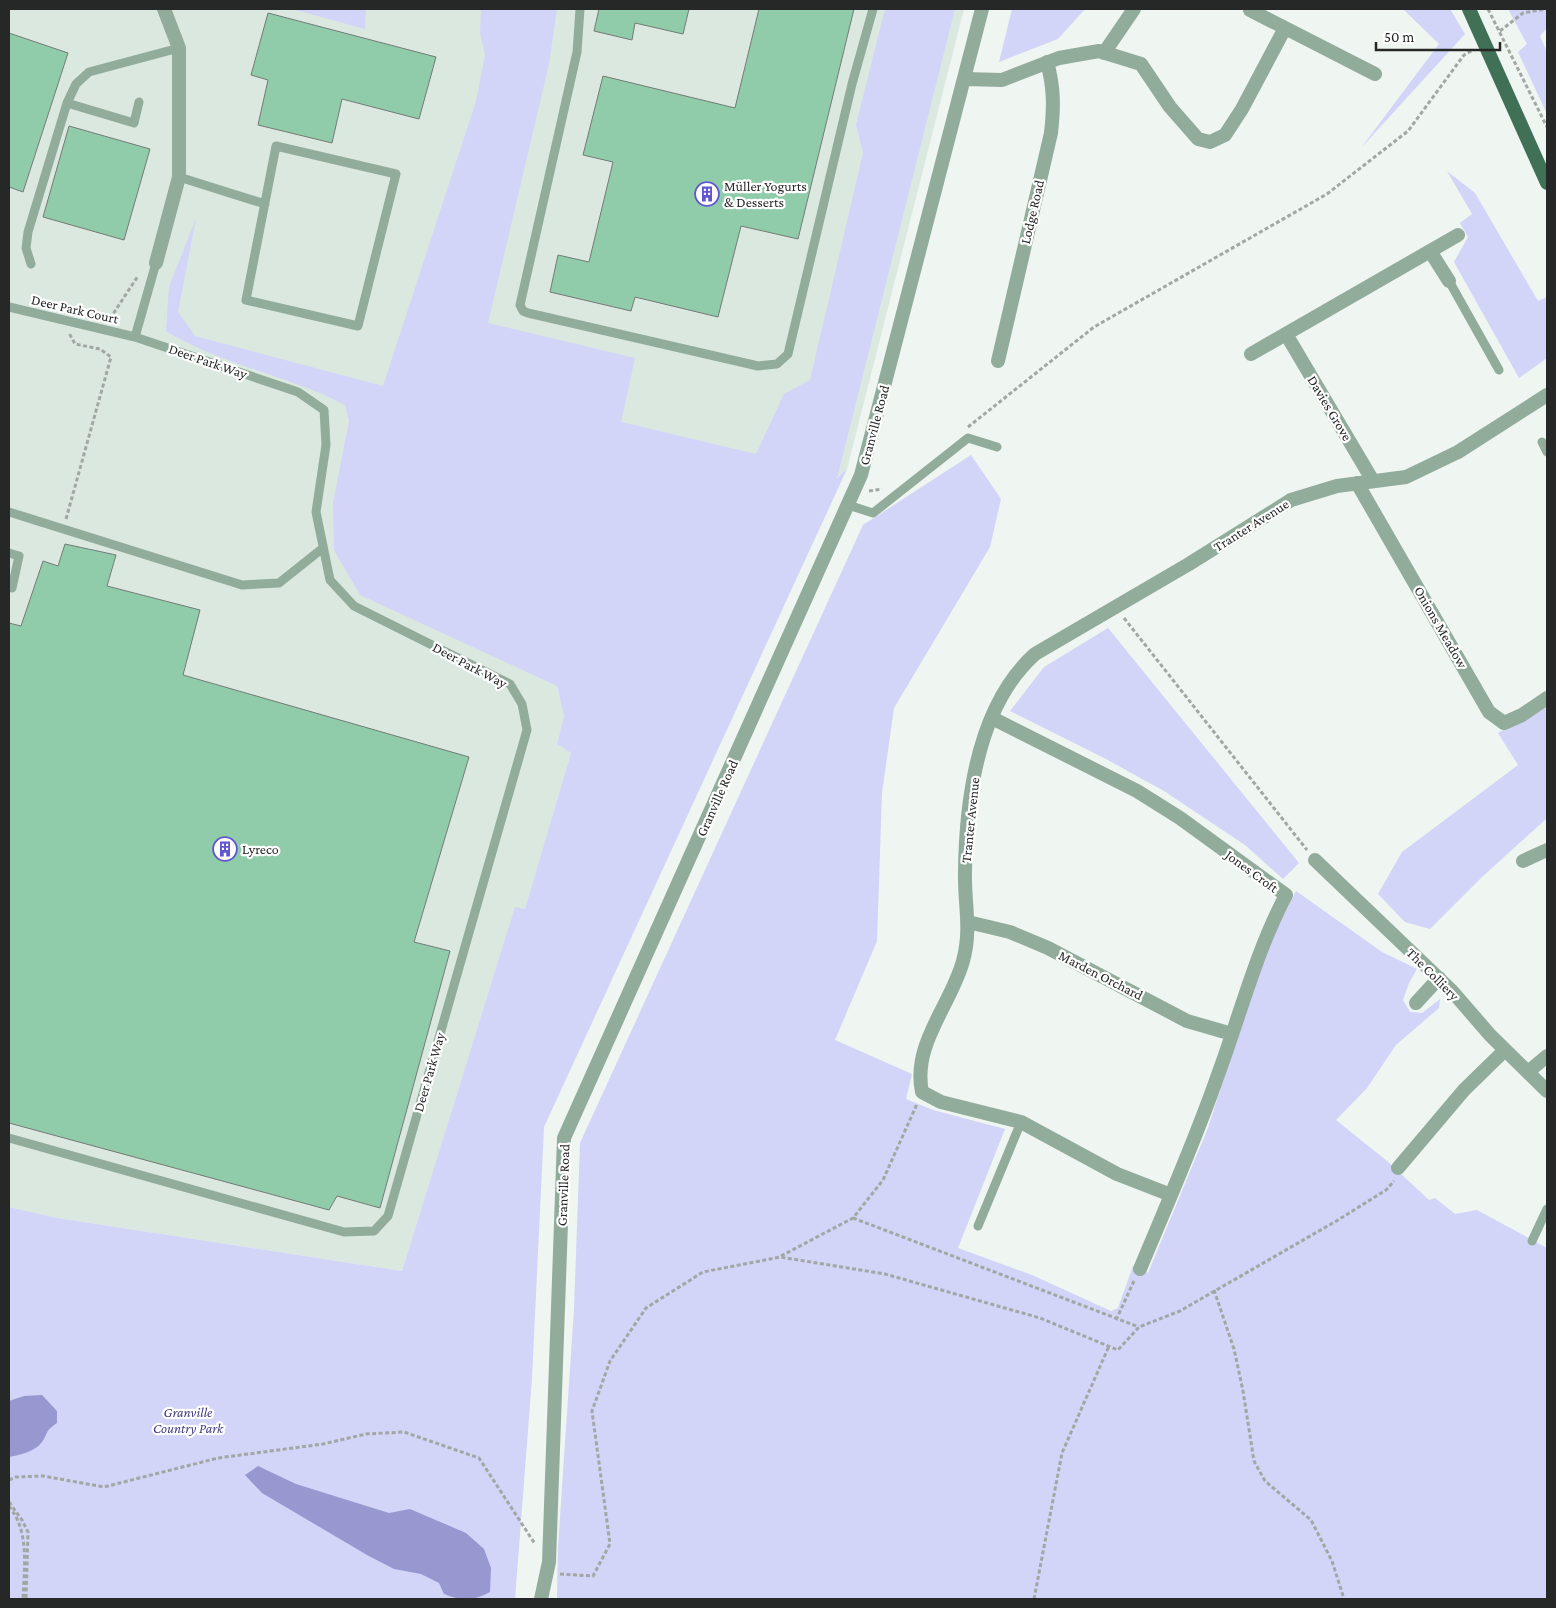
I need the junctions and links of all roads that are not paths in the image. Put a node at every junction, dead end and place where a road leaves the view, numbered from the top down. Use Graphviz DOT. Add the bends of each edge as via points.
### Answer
graph roads {
  1 [pos="164,9"];
  2 [pos="580,9"];
  3 [pos="873,9"];
  4 [pos="982,9"];
  5 [pos="1134,9"];
  6 [pos="1469,9"];
  7 [pos="1250,10"];
  8 [pos="1285,28"];
  9 [pos="179,48"];
  10 [pos="1104,53"];
  11 [pos="1047,62"];
  12 [pos="1375,74"];
  13 [pos="964,79"];
  14 [pos="139,102"];
  15 [pos="67,103"];
  16 [pos="179,177"];
  17 [pos="1547,184"];
  18 [pos="265,204"];
  19 [pos="1458,235"];
  20 [pos="1430,251"];
  21 [pos="156,263"];
  22 [pos="31,264"];
  23 [pos="1449,281"];
  24 [pos="9,307"];
  25 [pos="1286,334"];
  26 [pos="135,337"];
  27 [pos="1252,354"];
  28 [pos="998,361"];
  29 [pos="1499,370"];
  30 [pos="1547,395"];
  31 [pos="1542,442"];
  32 [pos="997,447"];
  33 [pos="1547,452"];
  34 [pos="1374,481"];
  35 [pos="1357,483"];
  36 [pos="850,499"];
  37 [pos="9,512"];
  38 [pos="324,548"];
  39 [pos="9,553"];
  40 [pos="12,588"];
  41 [pos="1547,698"];
  42 [pos="992,718"];
  43 [pos="1547,850"];
  44 [pos="1315,860"];
  45 [pos="1523,861"];
  46 [pos="968,922"];
  47 [pos="1439,978"];
  48 [pos="1416,1003"];
  49 [pos="1232,1034"];
  50 [pos="1505,1050"];
  51 [pos="1547,1056"];
  52 [pos="1528,1072"];
  53 [pos="1547,1091"];
  54 [pos="1021,1122"];
  55 [pos="9,1138"];
  56 [pos="1398,1168"];
  57 [pos="1171,1195"];
  58 [pos="1547,1209"];
  59 [pos="978,1226"];
  60 [pos="1532,1241"];
  61 [pos="1140,1269"];
  62 [pos="541,1599"];
  1 -- 9 [label="street"];
  2 -- 3 [label="lane" via="577,52 520,305 523,311 758,366 776,364 788,354"];
  4 -- 13 [label="street, Granville Road"];
  5 -- 10 [label="street"];
  6 -- 17 [label="main road"];
  7 -- 8 [label="street"];
  8 -- 10 [label="street" via="1225,135 1210,142 1198,139 1170,107 1141,64"];
  8 -- 12 [label="street"];
  9 -- 15 [label="lane" via="89,72 76,84"];
  9 -- 16 [label="street"];
  10 -- 11 [label="street" via="1091,52"];
  11 -- 13 [label="street" via="1002,80"];
  11 -- 28 [label="street, Lodge Road" via="1055,106"];
  13 -- 36 [label="street, Granville Road" via="861,475"];
  14 -- 15 [label="lane" via="134,123"];
  15 -- 22 [label="lane" via="28,232 26,248"];
  16 -- 18 [label="lane"];
  16 -- 21 [label="street"];
  18 -- 18 [label="lane" via="276,146 396,174 358,326 246,300"];
  19 -- 20 [label="street"];
  20 -- 23 [label="street"];
  20 -- 25 [label="street"];
  21 -- 26 [label="lane"];
  23 -- 29 [label="lane"];
  24 -- 26 [label="lane, Deer Park Court"];
  25 -- 27 [label="street"];
  25 -- 34 [label="street, Davies Grove"];
  26 -- 38 [label="lane, Deer Park Way" via="298,392 324,410 326,445 316,512"];
  30 -- 34 [label="street, Tranter Avenue" via="1458,452 1406,477"];
  31 -- 33 [label="lane"];
  32 -- 36 [label="lane" via="968,438 873,513"];
  34 -- 35 [label="street, Tranter Avenue"];
  35 -- 41 [label="street, Onions Meadow" via="1489,712 1504,723"];
  35 -- 42 [label="street, Tranter Avenue" via="1291,500 1035,654 1006,688"];
  36 -- 62 [label="street, Granville Road" via="564,1138 548,1567"];
  37 -- 38 [label="lane" via="242,585 279,583"];
  38 -- 55 [label="lane, Deer Park Way" via="330,580 354,606 510,684 522,704 527,730 388,1216 374,1231 344,1232"];
  39 -- 40 [label="lane" via="19,556"];
  42 -- 46 [label="street, Tranter Avenue" via="972,780 965,871"];
  42 -- 49 [label="street, Jones Croft" via="1138,791 1286,895 1270,925"];
  43 -- 45 [label="street"];
  44 -- 47 [label="street, The Colliery"];
  46 -- 49 [label="street, Marden Orchard" via="1010,932 1048,948 1187,1021"];
  46 -- 54 [label="street, Tranter Avenue" via="963,963 922,1053 919,1077 922,1092 941,1102"];
  47 -- 48 [label="street"];
  47 -- 50 [label="street, The Colliery"];
  49 -- 57 [label="street, Jones Croft" via="1202,1121"];
  50 -- 52 [label="street, The Colliery"];
  50 -- 56 [label="street" via="1464,1090"];
  51 -- 52 [label="street"];
  52 -- 53 [label="street, The Colliery"];
  54 -- 57 [label="street" via="1117,1174"];
  54 -- 59 [label="lane"];
  57 -- 61 [label="street, Jones Croft"];
  58 -- 60 [label="lane"];
}
